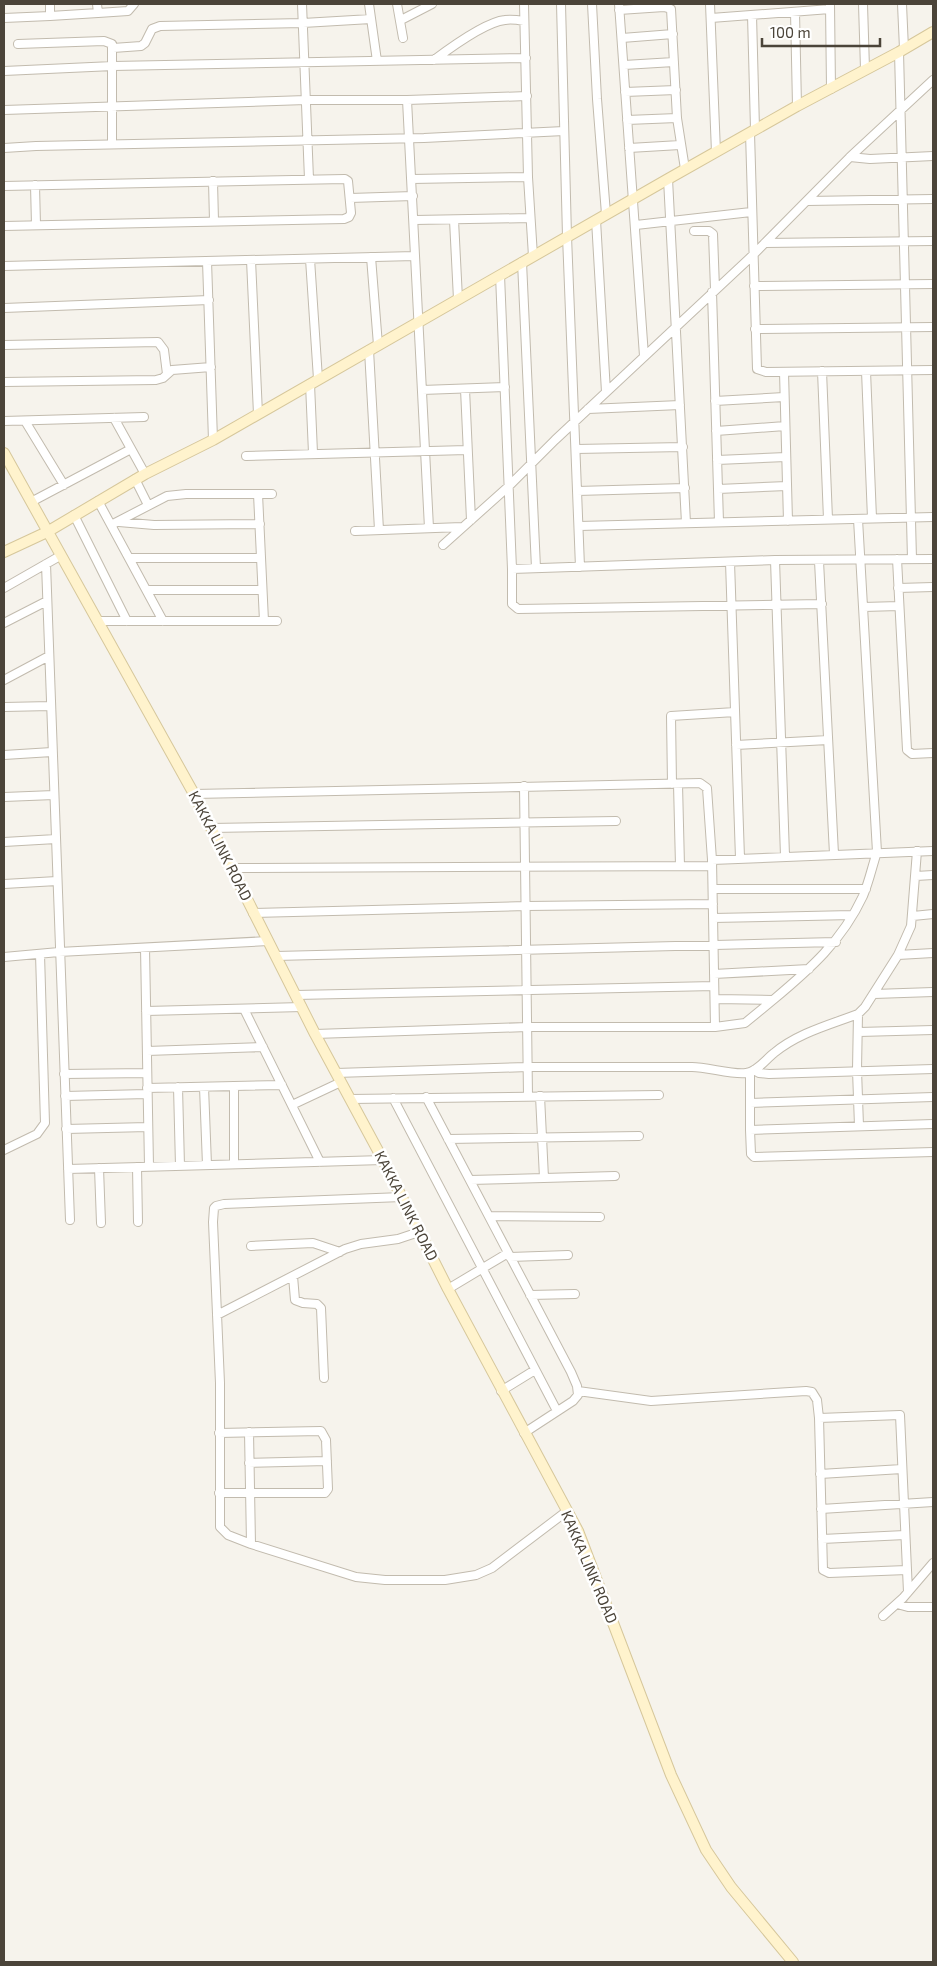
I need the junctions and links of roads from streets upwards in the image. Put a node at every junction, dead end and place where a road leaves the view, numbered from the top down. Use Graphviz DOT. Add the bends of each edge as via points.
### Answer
graph roads {
  1 [pos="50,4"];
  2 [pos="97,4"];
  3 [pos="134,4"];
  4 [pos="302,4"];
  5 [pos="368,4"];
  6 [pos="397,4"];
  7 [pos="432,4"];
  8 [pos="524,4"];
  9 [pos="561,4"];
  10 [pos="592,4"];
  11 [pos="710,4"];
  12 [pos="863,4"];
  13 [pos="902,4"];
  14 [pos="664,5"];
  15 [pos="830,6"];
  16 [pos="619,7"];
  17 [pos="795,12"];
  18 [pos="98,13"];
  19 [pos="752,15"];
  20 [pos="50,16"];
  21 [pos="4,18"];
  22 [pos="711,18"];
  23 [pos="371,19"];
  24 [pos="401,20"];
  25 [pos="524,21"];
  26 [pos="303,23"];
  27 [pos="933,32"];
  28 [pos="673,34"];
  29 [pos="403,38"];
  30 [pos="622,38"];
  31 [pos="18,44"];
  32 [pos="113,48"];
  33 [pos="902,51"];
  34 [pos="526,58"];
  35 [pos="434,60"];
  36 [pos="377,61"];
  37 [pos="674,62"];
  38 [pos="303,63"];
  39 [pos="624,65"];
  40 [pos="113,66"];
  41 [pos="865,69"];
  42 [pos="4,71"];
  43 [pos="933,80"];
  44 [pos="831,89"];
  45 [pos="676,90"];
  46 [pos="625,92"];
  47 [pos="527,96"];
  48 [pos="306,100"];
  49 [pos="407,100"];
  50 [pos="113,106"];
  51 [pos="797,106"];
  52 [pos="902,109"];
  53 [pos="4,110"];
  54 [pos="678,118"];
  55 [pos="627,120"];
  56 [pos="564,131"];
  57 [pos="752,131"];
  58 [pos="528,133"];
  59 [pos="408,138"];
  60 [pos="306,141"];
  61 [pos="112,144"];
  62 [pos="680,145"];
  63 [pos="4,148"];
  64 [pos="629,148"];
  65 [pos="716,152"];
  66 [pos="933,156"];
  67 [pos="850,157"];
  68 [pos="901,157"];
  69 [pos="685,169"];
  70 [pos="528,176"];
  71 [pos="309,179"];
  72 [pos="412,179"];
  73 [pos="668,179"];
  74 [pos="213,181"];
  75 [pos="35,185"];
  76 [pos="4,186"];
  77 [pos="413,196"];
  78 [pos="350,198"];
  79 [pos="632,199"];
  80 [pos="933,199"];
  81 [pos="902,200"];
  82 [pos="807,201"];
  83 [pos="751,212"];
  84 [pos="606,214"];
  85 [pos="530,218"];
  86 [pos="414,220"];
  87 [pos="454,220"];
  88 [pos="596,220"];
  89 [pos="670,220"];
  90 [pos="214,221"];
  91 [pos="636,225"];
  92 [pos="4,226"];
  93 [pos="36,226"];
  94 [pos="694,231"];
  95 [pos="567,236"];
  96 [pos="933,241"];
  97 [pos="904,242"];
  98 [pos="765,243"];
  99 [pos="753,255"];
  100 [pos="415,256"];
  101 [pos="533,256"];
  102 [pos="371,257"];
  103 [pos="310,259"];
  104 [pos="251,260"];
  105 [pos="208,261"];
  106 [pos="522,262"];
  107 [pos="4,266"];
  108 [pos="500,275"];
  109 [pos="906,284"];
  110 [pos="933,284"];
  111 [pos="754,286"];
  112 [pos="713,291"];
  113 [pos="458,299"];
  114 [pos="208,300"];
  115 [pos="4,308"];
  116 [pos="418,322"];
  117 [pos="676,325"];
  118 [pos="933,327"];
  119 [pos="906,328"];
  120 [pos="756,330"];
  121 [pos="4,345"];
  122 [pos="374,347"];
  123 [pos="644,356"];
  124 [pos="210,367"];
  125 [pos="907,370"];
  126 [pos="933,370"];
  127 [pos="822,371"];
  128 [pos="866,371"];
  129 [pos="784,372"];
  130 [pos="167,374"];
  131 [pos="314,381"];
  132 [pos="4,382"];
  133 [pos="505,388"];
  134 [pos="464,389"];
  135 [pos="422,390"];
  136 [pos="606,392"];
  137 [pos="784,397"];
  138 [pos="715,401"];
  139 [pos="680,405"];
  140 [pos="588,409"];
  141 [pos="258,414"];
  142 [pos="144,417"];
  143 [pos="114,418"];
  144 [pos="4,421"];
  145 [pos="25,421"];
  146 [pos="575,422"];
  147 [pos="785,426"];
  148 [pos="716,431"];
  149 [pos="213,440"];
  150 [pos="683,447"];
  151 [pos="131,449"];
  152 [pos="576,449"];
  153 [pos="468,450"];
  154 [pos="374,452"];
  155 [pos="425,452"];
  156 [pos="4,453"];
  157 [pos="314,453"];
  158 [pos="246,456"];
  159 [pos="786,457"];
  160 [pos="717,460"];
  161 [pos="531,464"];
  162 [pos="145,474"];
  163 [pos="135,479"];
  164 [pos="64,485"];
  165 [pos="509,486"];
  166 [pos="787,486"];
  167 [pos="684,488"];
  168 [pos="718,489"];
  169 [pos="577,491"];
  170 [pos="258,494"];
  171 [pos="272,494"];
  172 [pos="98,501"];
  173 [pos="31,502"];
  174 [pos="148,505"];
  175 [pos="74,515"];
  176 [pos="910,517"];
  177 [pos="933,517"];
  178 [pos="872,518"];
  179 [pos="828,519"];
  180 [pos="858,519"];
  181 [pos="471,520"];
  182 [pos="788,520"];
  183 [pos="719,522"];
  184 [pos="686,523"];
  185 [pos="115,524"];
  186 [pos="260,524"];
  187 [pos="579,526"];
  188 [pos="462,527"];
  189 [pos="429,528"];
  190 [pos="379,530"];
  191 [pos="355,531"];
  192 [pos="47,532"];
  193 [pos="443,545"];
  194 [pos="4,552"];
  195 [pos="60,556"];
  196 [pos="129,558"];
  197 [pos="261,558"];
  198 [pos="896,559"];
  199 [pos="912,559"];
  200 [pos="933,559"];
  201 [pos="775,560"];
  202 [pos="860,560"];
  203 [pos="819,561"];
  204 [pos="730,562"];
  205 [pos="46,564"];
  206 [pos="580,567"];
  207 [pos="512,568"];
  208 [pos="536,568"];
  209 [pos="933,587"];
  210 [pos="4,588"];
  211 [pos="898,588"];
  212 [pos="147,590"];
  213 [pos="262,590"];
  214 [pos="47,601"];
  215 [pos="822,604"];
  216 [pos="732,605"];
  217 [pos="776,605"];
  218 [pos="863,606"];
  219 [pos="899,606"];
  220 [pos="97,621"];
  221 [pos="127,621"];
  222 [pos="163,621"];
  223 [pos="264,621"];
  224 [pos="277,621"];
  225 [pos="4,623"];
  226 [pos="49,656"];
  227 [pos="4,680"];
  228 [pos="51,706"];
  229 [pos="4,708"];
  230 [pos="735,712"];
  231 [pos="828,740"];
  232 [pos="781,742"];
  233 [pos="736,745"];
  234 [pos="52,752"];
  235 [pos="933,753"];
  236 [pos="4,755"];
  237 [pos="675,784"];
  238 [pos="524,786"];
  239 [pos="194,794"];
  240 [pos="54,795"];
  241 [pos="4,798"];
  242 [pos="616,821"];
  243 [pos="524,822"];
  244 [pos="211,828"];
  245 [pos="56,839"];
  246 [pos="4,842"];
  247 [pos="917,851"];
  248 [pos="933,851"];
  249 [pos="877,852"];
  250 [pos="834,854"];
  251 [pos="785,856"];
  252 [pos="740,858"];
  253 [pos="712,863"];
  254 [pos="525,865"];
  255 [pos="680,866"];
  256 [pos="232,868"];
  257 [pos="933,875"];
  258 [pos="916,876"];
  259 [pos="57,881"];
  260 [pos="4,884"];
  261 [pos="866,888"];
  262 [pos="713,889"];
  263 [pos="713,904"];
  264 [pos="526,906"];
  265 [pos="253,913"];
  266 [pos="933,914"];
  267 [pos="852,915"];
  268 [pos="913,916"];
  269 [pos="713,918"];
  270 [pos="268,941"];
  271 [pos="836,942"];
  272 [pos="714,946"];
  273 [pos="145,948"];
  274 [pos="526,950"];
  275 [pos="60,952"];
  276 [pos="933,953"];
  277 [pos="40,954"];
  278 [pos="898,955"];
  279 [pos="276,956"];
  280 [pos="7,957"];
  281 [pos="4,963"];
  282 [pos="809,969"];
  283 [pos="714,974"];
  284 [pos="714,986"];
  285 [pos="527,990"];
  286 [pos="933,992"];
  287 [pos="874,994"];
  288 [pos="296,995"];
  289 [pos="715,999"];
  290 [pos="773,1000"];
  291 [pos="302,1007"];
  292 [pos="244,1008"];
  293 [pos="146,1011"];
  294 [pos="858,1014"];
  295 [pos="528,1027"];
  296 [pos="715,1027"];
  297 [pos="933,1030"];
  298 [pos="859,1032"];
  299 [pos="315,1034"];
  300 [pos="263,1047"];
  301 [pos="146,1051"];
  302 [pos="528,1067"];
  303 [pos="933,1069"];
  304 [pos="857,1070"];
  305 [pos="752,1071"];
  306 [pos="147,1072"];
  307 [pos="64,1074"];
  308 [pos="339,1078"];
  309 [pos="282,1085"];
  310 [pos="234,1086"];
  311 [pos="204,1087"];
  312 [pos="178,1088"];
  313 [pos="147,1091"];
  314 [pos="659,1095"];
  315 [pos="65,1096"];
  316 [pos="528,1096"];
  317 [pos="540,1096"];
  318 [pos="933,1097"];
  319 [pos="393,1098"];
  320 [pos="426,1098"];
  321 [pos="350,1099"];
  322 [pos="858,1099"];
  323 [pos="750,1103"];
  324 [pos="292,1105"];
  325 [pos="933,1124"];
  326 [pos="859,1126"];
  327 [pos="148,1127"];
  328 [pos="66,1129"];
  329 [pos="750,1130"];
  330 [pos="639,1136"];
  331 [pos="543,1137"];
  332 [pos="448,1139"];
  333 [pos="4,1150"];
  334 [pos="933,1152"];
  335 [pos="383,1160"];
  336 [pos="320,1162"];
  337 [pos="234,1164"];
  338 [pos="207,1165"];
  339 [pos="149,1166"];
  340 [pos="180,1166"];
  341 [pos="137,1167"];
  342 [pos="99,1168"];
  343 [pos="68,1169"];
  344 [pos="615,1176"];
  345 [pos="544,1178"];
  346 [pos="470,1180"];
  347 [pos="402,1197"];
  348 [pos="489,1216"];
  349 [pos="600,1217"];
  350 [pos="70,1220"];
  351 [pos="138,1222"];
  352 [pos="101,1224"];
  353 [pos="419,1232"];
  354 [pos="251,1246"];
  355 [pos="340,1252"];
  356 [pos="509,1255"];
  357 [pos="568,1256"];
  358 [pos="482,1269"];
  359 [pos="293,1276"];
  360 [pos="448,1289"];
  361 [pos="575,1294"];
  362 [pos="530,1295"];
  363 [pos="217,1315"];
  364 [pos="535,1370"];
  365 [pos="324,1378"];
  366 [pos="501,1391"];
  367 [pos="578,1391"];
  368 [pos="557,1411"];
  369 [pos="819,1418"];
  370 [pos="249,1432"];
  371 [pos="219,1433"];
  372 [pos="524,1433"];
  373 [pos="327,1461"];
  374 [pos="250,1463"];
  375 [pos="902,1469"];
  376 [pos="820,1474"];
  377 [pos="219,1493"];
  378 [pos="250,1493"];
  379 [pos="933,1502"];
  380 [pos="904,1504"];
  381 [pos="821,1509"];
  382 [pos="567,1511"];
  383 [pos="905,1535"];
  384 [pos="822,1539"];
  385 [pos="251,1544"];
  386 [pos="933,1564"];
  387 [pos="907,1570"];
  388 [pos="930,1572"];
  389 [pos="908,1592"];
  390 [pos="897,1604"];
  391 [pos="933,1607"];
  392 [pos="883,1616"];
  393 [pos="794,1962"];
  1 -- 20 [label="street"];
  2 -- 18 [label="street"];
  3 -- 18 [label="street" via="128,11"];
  4 -- 26 [label="street"];
  5 -- 23 [label="street"];
  6 -- 24 [label="street"];
  7 -- 24 [label="street"];
  8 -- 25 [label="street"];
  9 -- 56 [label="street"];
  10 -- 84 [label="street"];
  11 -- 22 [label="street"];
  12 -- 41 [label="street"];
  13 -- 33 [label="street"];
  14 -- 16 [label="street"];
  14 -- 28 [label="street" via="671,9"];
  15 -- 17 [label="street"];
  15 -- 44 [label="street"];
  16 -- 30 [label="street"];
  17 -- 19 [label="street"];
  17 -- 51 [label="street"];
  18 -- 20 [label="street"];
  19 -- 22 [label="street"];
  19 -- 57 [label="street"];
  20 -- 21 [label="street"];
  22 -- 65 [label="street"];
  23 -- 26 [label="street"];
  23 -- 36 [label="street"];
  24 -- 29 [label="street"];
  25 -- 34 [label="street"];
  25 -- 35 [label="street" via="509,19 494,23"];
  26 -- 32 [label="street" via="160,26 152,29 146,43 141,46"];
  26 -- 38 [label="street"];
  27 -- 33 [label="street"];
  28 -- 30 [label="street"];
  28 -- 37 [label="street"];
  30 -- 39 [label="street"];
  31 -- 32 [label="street" via="104,41 112,44"];
  32 -- 40 [label="street"];
  33 -- 41 [label="street"];
  33 -- 52 [label="street"];
  34 -- 35 [label="street"];
  34 -- 47 [label="street"];
  35 -- 36 [label="street"];
  36 -- 38 [label="street"];
  37 -- 39 [label="street"];
  37 -- 45 [label="street"];
  38 -- 40 [label="street"];
  38 -- 48 [label="street"];
  39 -- 46 [label="street"];
  40 -- 42 [label="street"];
  40 -- 50 [label="street"];
  41 -- 44 [label="street"];
  43 -- 52 [label="street"];
  44 -- 51 [label="street"];
  45 -- 46 [label="street"];
  45 -- 54 [label="street"];
  46 -- 55 [label="street"];
  47 -- 49 [label="street"];
  47 -- 58 [label="street"];
  48 -- 49 [label="street"];
  48 -- 50 [label="street"];
  48 -- 60 [label="street"];
  49 -- 59 [label="street"];
  50 -- 53 [label="street"];
  50 -- 61 [label="street"];
  51 -- 57 [label="street"];
  52 -- 67 [label="street"];
  52 -- 68 [label="street"];
  54 -- 55 [label="street"];
  54 -- 62 [label="street"];
  55 -- 64 [label="street"];
  56 -- 58 [label="street"];
  56 -- 95 [label="street"];
  57 -- 65 [label="street"];
  57 -- 83 [label="street"];
  58 -- 59 [label="street"];
  58 -- 70 [label="street"];
  59 -- 60 [label="street"];
  59 -- 72 [label="street"];
  60 -- 61 [label="street"];
  60 -- 71 [label="street"];
  61 -- 63 [label="street"];
  62 -- 64 [label="street"];
  62 -- 69 [label="street"];
  64 -- 79 [label="street"];
  65 -- 69 [label="street"];
  66 -- 68 [label="street"];
  67 -- 68 [label="street"];
  67 -- 82 [label="street"];
  68 -- 81 [label="street"];
  69 -- 73 [label="street"];
  70 -- 72 [label="street"];
  70 -- 85 [label="street"];
  71 -- 74 [label="street"];
  71 -- 78 [label="street" via="346,179"];
  72 -- 77 [label="street"];
  73 -- 79 [label="street"];
  73 -- 89 [label="street"];
  74 -- 75 [label="street"];
  74 -- 90 [label="street"];
  75 -- 76 [label="street"];
  75 -- 93 [label="street"];
  77 -- 78 [label="street"];
  77 -- 86 [label="street"];
  78 -- 90 [label="street" via="350,216 344,219"];
  79 -- 84 [label="street"];
  79 -- 91 [label="street"];
  80 -- 81 [label="street"];
  81 -- 82 [label="street"];
  81 -- 97 [label="street"];
  82 -- 98 [label="street"];
  83 -- 89 [label="street"];
  83 -- 99 [label="street"];
  84 -- 88 [label="street"];
  85 -- 87 [label="street"];
  85 -- 101 [label="street"];
  86 -- 87 [label="street"];
  86 -- 100 [label="street"];
  87 -- 113 [label="street"];
  88 -- 95 [label="street"];
  88 -- 136 [label="street"];
  89 -- 91 [label="street"];
  89 -- 117 [label="street"];
  90 -- 93 [label="street"];
  91 -- 123 [label="street"];
  92 -- 93 [label="street"];
  94 -- 112 [label="street" via="713,234"];
  95 -- 101 [label="street"];
  95 -- 146 [label="street"];
  96 -- 97 [label="street"];
  97 -- 98 [label="street"];
  97 -- 109 [label="street"];
  98 -- 99 [label="street"];
  99 -- 111 [label="street"];
  99 -- 112 [label="street"];
  100 -- 102 [label="street"];
  100 -- 116 [label="street"];
  101 -- 106 [label="street"];
  102 -- 103 [label="street"];
  102 -- 122 [label="street"];
  103 -- 104 [label="street"];
  103 -- 131 [label="street"];
  104 -- 105 [label="street"];
  104 -- 141 [label="street"];
  105 -- 107 [label="street"];
  105 -- 114 [label="street"];
  106 -- 108 [label="street"];
  106 -- 161 [label="street"];
  108 -- 113 [label="street"];
  108 -- 133 [label="street"];
  109 -- 110 [label="street"];
  109 -- 111 [label="street"];
  109 -- 119 [label="street"];
  111 -- 120 [label="street"];
  112 -- 117 [label="street"];
  112 -- 138 [label="street"];
  113 -- 116 [label="street"];
  114 -- 115 [label="street"];
  114 -- 124 [label="street"];
  116 -- 122 [label="street"];
  116 -- 135 [label="street"];
  117 -- 123 [label="street"];
  117 -- 139 [label="street"];
  118 -- 119 [label="street"];
  119 -- 120 [label="street"];
  119 -- 125 [label="street"];
  120 -- 129 [label="street" via="757,369"];
  121 -- 130 [label="street" via="158,342 164,350"];
  122 -- 131 [label="street"];
  122 -- 154 [label="street"];
  123 -- 136 [label="street"];
  124 -- 130 [label="street" via="172,370"];
  124 -- 149 [label="street"];
  125 -- 126 [label="street"];
  125 -- 128 [label="street"];
  125 -- 176 [label="street"];
  127 -- 128 [label="street"];
  127 -- 129 [label="street"];
  127 -- 179 [label="street"];
  128 -- 178 [label="street"];
  129 -- 137 [label="street"];
  130 -- 132 [label="street" via="156,380"];
  131 -- 141 [label="street"];
  131 -- 157 [label="street"];
  133 -- 134 [label="street"];
  133 -- 165 [label="street"];
  134 -- 135 [label="street"];
  134 -- 153 [label="street"];
  135 -- 155 [label="street"];
  136 -- 140 [label="street"];
  137 -- 138 [label="street"];
  137 -- 147 [label="street"];
  138 -- 148 [label="street"];
  139 -- 140 [label="street"];
  139 -- 150 [label="street"];
  140 -- 146 [label="street"];
  141 -- 149 [label="street"];
  142 -- 143 [label="street"];
  143 -- 145 [label="street"];
  143 -- 151 [label="street"];
  144 -- 145 [label="street"];
  145 -- 164 [label="street"];
  146 -- 152 [label="street"];
  146 -- 161 [label="street"];
  147 -- 148 [label="street"];
  147 -- 159 [label="street"];
  148 -- 160 [label="street"];
  149 -- 162 [label="street"];
  150 -- 152 [label="street"];
  150 -- 167 [label="street"];
  151 -- 162 [label="street"];
  151 -- 164 [label="street"];
  152 -- 169 [label="street"];
  153 -- 155 [label="street"];
  153 -- 181 [label="street"];
  154 -- 155 [label="street"];
  154 -- 157 [label="street"];
  154 -- 190 [label="street"];
  155 -- 189 [label="street"];
  156 -- 173 [label="street, KAKKA LINK ROAD"];
  157 -- 158 [label="street"];
  159 -- 160 [label="street"];
  159 -- 166 [label="street"];
  160 -- 168 [label="street"];
  161 -- 165 [label="street"];
  161 -- 208 [label="street"];
  162 -- 163 [label="street"];
  163 -- 172 [label="street"];
  163 -- 174 [label="street"];
  164 -- 173 [label="street"];
  165 -- 181 [label="street"];
  165 -- 207 [label="street"];
  166 -- 168 [label="street"];
  166 -- 182 [label="street"];
  167 -- 169 [label="street"];
  167 -- 184 [label="street"];
  168 -- 183 [label="street"];
  169 -- 187 [label="street"];
  170 -- 171 [label="street"];
  170 -- 174 [label="street" via="174,494"];
  170 -- 186 [label="street"];
  172 -- 175 [label="street"];
  172 -- 185 [label="street"];
  173 -- 192 [label="street, KAKKA LINK ROAD"];
  174 -- 185 [label="street"];
  175 -- 192 [label="street"];
  175 -- 221 [label="street"];
  176 -- 177 [label="street"];
  176 -- 178 [label="street"];
  176 -- 199 [label="street"];
  178 -- 180 [label="street"];
  179 -- 180 [label="street"];
  179 -- 182 [label="street"];
  180 -- 202 [label="street"];
  181 -- 188 [label="street"];
  182 -- 183 [label="street"];
  183 -- 184 [label="street"];
  184 -- 187 [label="street"];
  185 -- 186 [label="street"];
  185 -- 196 [label="street"];
  186 -- 197 [label="street"];
  187 -- 206 [label="street"];
  188 -- 189 [label="street"];
  188 -- 193 [label="street"];
  189 -- 190 [label="street"];
  190 -- 191 [label="street"];
  192 -- 194 [label="street"];
  192 -- 195 [label="street, KAKKA LINK ROAD"];
  195 -- 205 [label="street"];
  195 -- 220 [label="street, KAKKA LINK ROAD"];
  196 -- 197 [label="street"];
  196 -- 212 [label="street"];
  197 -- 213 [label="street"];
  198 -- 199 [label="street"];
  198 -- 202 [label="street"];
  198 -- 211 [label="street"];
  199 -- 200 [label="street"];
  201 -- 203 [label="street"];
  201 -- 204 [label="street"];
  201 -- 217 [label="street"];
  202 -- 203 [label="street"];
  202 -- 218 [label="street"];
  203 -- 215 [label="street"];
  204 -- 206 [label="street"];
  204 -- 216 [label="street"];
  205 -- 210 [label="street"];
  205 -- 214 [label="street"];
  206 -- 208 [label="street"];
  207 -- 208 [label="street"];
  207 -- 216 [label="street" via="512,604 518,609"];
  209 -- 211 [label="street"];
  211 -- 219 [label="street"];
  212 -- 213 [label="street"];
  212 -- 222 [label="street"];
  213 -- 223 [label="street"];
  214 -- 225 [label="street"];
  214 -- 226 [label="street"];
  215 -- 217 [label="street"];
  215 -- 231 [label="street"];
  216 -- 217 [label="street"];
  216 -- 230 [label="street"];
  217 -- 232 [label="street"];
  218 -- 219 [label="street"];
  218 -- 249 [label="street"];
  219 -- 235 [label="street" via="907,750 912,754"];
  220 -- 221 [label="street"];
  220 -- 239 [label="street, KAKKA LINK ROAD"];
  221 -- 222 [label="street"];
  222 -- 223 [label="street"];
  223 -- 224 [label="street"];
  226 -- 227 [label="street"];
  226 -- 228 [label="street"];
  228 -- 229 [label="street"];
  228 -- 234 [label="street"];
  230 -- 233 [label="street"];
  230 -- 237 [label="street" via="671,716"];
  231 -- 232 [label="street"];
  231 -- 250 [label="street"];
  232 -- 233 [label="street"];
  232 -- 251 [label="street"];
  233 -- 252 [label="street"];
  234 -- 236 [label="street"];
  234 -- 240 [label="street"];
  237 -- 238 [label="street"];
  237 -- 253 [label="street" via="700,783 707,788"];
  237 -- 255 [label="street"];
  238 -- 239 [label="street"];
  238 -- 243 [label="street"];
  239 -- 244 [label="street, KAKKA LINK ROAD"];
  240 -- 241 [label="street"];
  240 -- 245 [label="street"];
  242 -- 243 [label="street"];
  243 -- 244 [label="street"];
  243 -- 254 [label="street"];
  244 -- 256 [label="street, KAKKA LINK ROAD"];
  245 -- 246 [label="street"];
  245 -- 259 [label="street"];
  247 -- 248 [label="street"];
  247 -- 249 [label="street"];
  247 -- 258 [label="street"];
  249 -- 250 [label="street"];
  249 -- 261 [label="street"];
  250 -- 251 [label="street"];
  251 -- 252 [label="street"];
  252 -- 253 [label="street"];
  253 -- 255 [label="street"];
  253 -- 262 [label="street"];
  254 -- 255 [label="street"];
  254 -- 256 [label="street"];
  254 -- 264 [label="street"];
  256 -- 265 [label="street, KAKKA LINK ROAD"];
  257 -- 258 [label="street"];
  258 -- 268 [label="street"];
  259 -- 260 [label="street"];
  259 -- 275 [label="street"];
  261 -- 262 [label="street"];
  261 -- 267 [label="street"];
  262 -- 263 [label="street"];
  263 -- 264 [label="street"];
  263 -- 269 [label="street"];
  264 -- 265 [label="street"];
  264 -- 274 [label="street"];
  265 -- 270 [label="street, KAKKA LINK ROAD"];
  266 -- 268 [label="street"];
  267 -- 269 [label="street"];
  267 -- 271 [label="street"];
  268 -- 278 [label="street"];
  269 -- 272 [label="street"];
  270 -- 273 [label="street"];
  270 -- 279 [label="street, KAKKA LINK ROAD"];
  271 -- 272 [label="street"];
  271 -- 282 [label="street"];
  272 -- 274 [label="street"];
  272 -- 283 [label="street"];
  273 -- 275 [label="street"];
  273 -- 293 [label="street"];
  274 -- 279 [label="street"];
  274 -- 285 [label="street"];
  275 -- 277 [label="street"];
  275 -- 307 [label="street"];
  276 -- 278 [label="street"];
  277 -- 280 [label="street"];
  277 -- 333 [label="street" via="45,1123 37,1134"];
  278 -- 287 [label="street"];
  279 -- 288 [label="street, KAKKA LINK ROAD"];
  280 -- 281 [label="street"];
  282 -- 283 [label="street"];
  282 -- 290 [label="street"];
  283 -- 284 [label="street"];
  284 -- 285 [label="street"];
  284 -- 289 [label="street"];
  285 -- 288 [label="street"];
  285 -- 295 [label="street"];
  286 -- 287 [label="street"];
  287 -- 294 [label="street"];
  288 -- 291 [label="street, KAKKA LINK ROAD"];
  289 -- 290 [label="street"];
  289 -- 296 [label="street"];
  290 -- 296 [label="street" via="745,1023"];
  291 -- 292 [label="street"];
  291 -- 299 [label="street, KAKKA LINK ROAD"];
  292 -- 293 [label="street"];
  292 -- 300 [label="street"];
  293 -- 301 [label="street"];
  294 -- 298 [label="street"];
  294 -- 305 [label="street" via="801,1035"];
  295 -- 296 [label="street"];
  295 -- 299 [label="street"];
  295 -- 302 [label="street"];
  297 -- 298 [label="street"];
  298 -- 304 [label="street"];
  299 -- 308 [label="street, KAKKA LINK ROAD"];
  300 -- 301 [label="street"];
  300 -- 309 [label="street"];
  301 -- 306 [label="street"];
  302 -- 305 [label="street" via="692,1066 742,1073"];
  302 -- 308 [label="street"];
  302 -- 316 [label="street"];
  303 -- 304 [label="street"];
  304 -- 305 [label="street" via="769,1074"];
  304 -- 322 [label="street"];
  305 -- 323 [label="street"];
  306 -- 307 [label="street"];
  306 -- 313 [label="street"];
  307 -- 315 [label="street"];
  308 -- 321 [label="street, KAKKA LINK ROAD"];
  308 -- 324 [label="street"];
  309 -- 310 [label="street"];
  309 -- 324 [label="street"];
  310 -- 311 [label="street"];
  310 -- 337 [label="street"];
  311 -- 312 [label="street"];
  311 -- 338 [label="street"];
  312 -- 313 [label="street"];
  312 -- 340 [label="street"];
  313 -- 315 [label="street"];
  313 -- 327 [label="street"];
  314 -- 317 [label="street"];
  315 -- 328 [label="street"];
  316 -- 317 [label="street"];
  316 -- 320 [label="street"];
  317 -- 331 [label="street"];
  318 -- 322 [label="street"];
  319 -- 320 [label="street"];
  319 -- 321 [label="street"];
  319 -- 358 [label="street"];
  320 -- 332 [label="street"];
  321 -- 335 [label="street, KAKKA LINK ROAD"];
  322 -- 323 [label="street"];
  322 -- 326 [label="street"];
  323 -- 329 [label="street"];
  324 -- 336 [label="street"];
  325 -- 326 [label="street"];
  326 -- 329 [label="street"];
  327 -- 328 [label="street"];
  327 -- 339 [label="street"];
  328 -- 343 [label="street"];
  329 -- 334 [label="street" via="751,1154 755,1157"];
  330 -- 331 [label="street"];
  331 -- 332 [label="street"];
  331 -- 345 [label="street"];
  332 -- 346 [label="street"];
  335 -- 336 [label="street"];
  335 -- 347 [label="street, KAKKA LINK ROAD"];
  336 -- 337 [label="street"];
  337 -- 338 [label="street"];
  338 -- 340 [label="street"];
  339 -- 340 [label="street"];
  339 -- 341 [label="street"];
  341 -- 342 [label="street"];
  341 -- 351 [label="street"];
  342 -- 343 [label="street"];
  342 -- 352 [label="street"];
  343 -- 350 [label="street"];
  344 -- 345 [label="street"];
  345 -- 346 [label="street"];
  346 -- 348 [label="street"];
  347 -- 353 [label="street, KAKKA LINK ROAD"];
  347 -- 363 [label="street" via="216,1206 213,1222"];
  348 -- 349 [label="street"];
  348 -- 356 [label="street"];
  353 -- 355 [label="street"];
  353 -- 360 [label="street, KAKKA LINK ROAD"];
  354 -- 355 [label="street" via="313,1243"];
  355 -- 359 [label="street"];
  356 -- 357 [label="street"];
  356 -- 358 [label="street"];
  356 -- 362 [label="street"];
  358 -- 360 [label="street"];
  358 -- 364 [label="street"];
  359 -- 363 [label="street"];
  359 -- 365 [label="street" via="295,1300 317,1304 321,1308"];
  360 -- 366 [label="street, KAKKA LINK ROAD"];
  361 -- 362 [label="street"];
  362 -- 367 [label="street"];
  363 -- 371 [label="street"];
  364 -- 366 [label="street"];
  364 -- 368 [label="street"];
  366 -- 372 [label="street, KAKKA LINK ROAD"];
  367 -- 368 [label="street" via="573,1402"];
  367 -- 369 [label="street" via="651,1401 806,1391 815,1395"];
  368 -- 372 [label="street"];
  369 -- 375 [label="street" via="900,1415"];
  369 -- 376 [label="street"];
  370 -- 371 [label="street"];
  370 -- 373 [label="street" via="321,1431 326,1438"];
  370 -- 374 [label="street"];
  371 -- 377 [label="street"];
  372 -- 382 [label="street, KAKKA LINK ROAD"];
  373 -- 374 [label="street"];
  373 -- 378 [label="street" via="326,1492"];
  374 -- 378 [label="street"];
  375 -- 376 [label="street"];
  375 -- 380 [label="street"];
  376 -- 381 [label="street"];
  377 -- 378 [label="street"];
  377 -- 385 [label="street" via="222,1530"];
  378 -- 385 [label="street"];
  379 -- 380 [label="street"];
  380 -- 381 [label="street"];
  380 -- 383 [label="street"];
  381 -- 384 [label="street"];
  382 -- 385 [label="street" via="492,1568 476,1575 445,1580 362,1578"];
  382 -- 393 [label="street, KAKKA LINK ROAD" via="584,1546 671,1775 706,1850"];
  383 -- 384 [label="street"];
  383 -- 387 [label="street"];
  384 -- 387 [label="street" via="822,1564 826,1573"];
  386 -- 388 [label="street"];
  387 -- 389 [label="street"];
  388 -- 389 [label="street"];
  389 -- 390 [label="street"];
  390 -- 391 [label="street"];
  390 -- 392 [label="street"];
}
